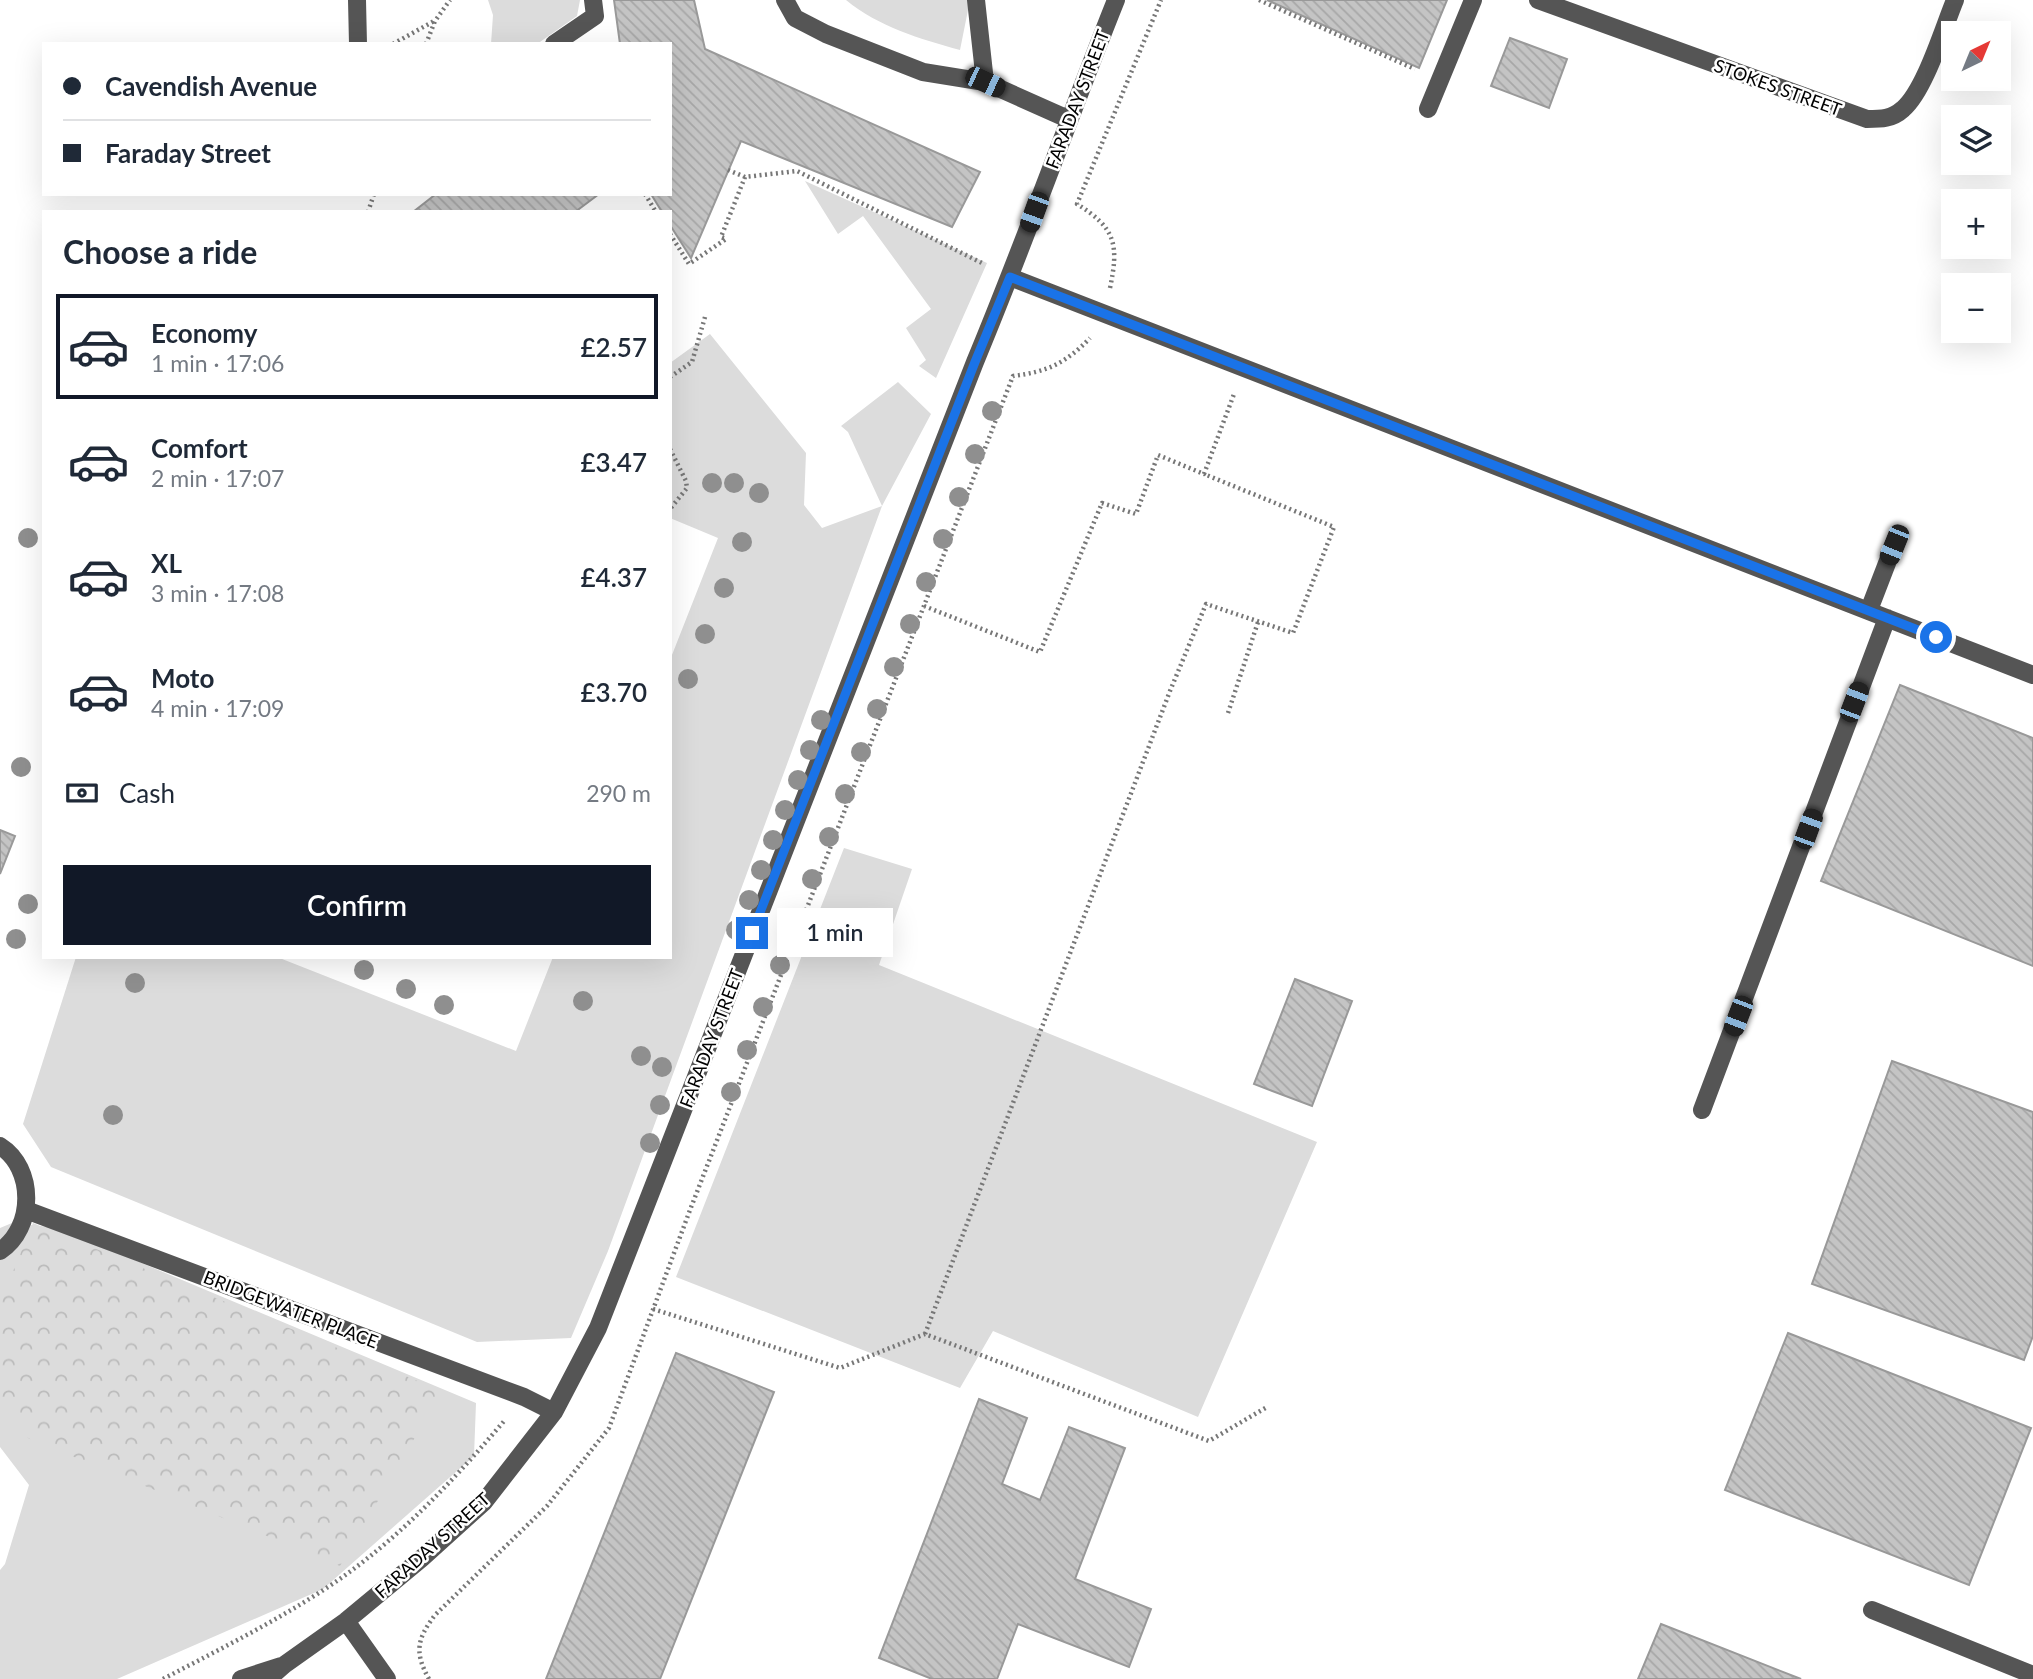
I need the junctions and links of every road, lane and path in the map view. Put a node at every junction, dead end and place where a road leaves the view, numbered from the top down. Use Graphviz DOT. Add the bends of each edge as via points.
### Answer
graph roads {
  1 [pos="356,0"];
  2 [pos="450,0"];
  3 [pos="593,0"];
  4 [pos="785,0"];
  5 [pos="976,0"];
  6 [pos="1116,0"];
  7 [pos="1161,0"];
  8 [pos="1259,0"];
  9 [pos="1473,0"];
  10 [pos="1538,0"];
  11 [pos="1955,0"];
  12 [pos="435,21"];
  13 [pos="358,42"];
  14 [pos="397,42"];
  15 [pos="427,42"];
  16 [pos="557,42"];
  17 [pos="1440,80"];
  18 [pos="985,82"];
  19 [pos="1428,108"];
  20 [pos="1068,119"];
  21 [pos="728,170"];
  22 [pos="745,177"];
  23 [pos="672,237"];
  24 [pos="1010,277"];
  25 [pos="1111,287"];
  26 [pos="705,317"];
  27 [pos="1090,338"];
  28 [pos="1244,367"];
  29 [pos="672,376"];
  30 [pos="1013,376"];
  31 [pos="672,453"];
  32 [pos="1204,474"];
  33 [pos="672,507"];
  34 [pos="1894,545"];
  35 [pos="924,606"];
  36 [pos="1869,610"];
  37 [pos="1887,618"];
  38 [pos="1258,622"];
  39 [pos="2033,675"];
  40 [pos="1228,713"];
  41 [pos="1702,1110"];
  42 [pos="0,1146"];
  43 [pos="26,1210"];
  44 [pos="0,1251"];
  45 [pos="653,1309"];
  46 [pos="925,1334"];
  47 [pos="524,1397"];
  48 [pos="1266,1407"];
  49 [pos="554,1412"];
  50 [pos="1872,1610"];
  51 [pos="346,1620"];
  52 [pos="284,1664"];
  53 [pos="2033,1675"];
  54 [pos="163,1679"];
  55 [pos="241,1679"];
  56 [pos="268,1679"];
  57 [pos="387,1679"];
  1 -- 13 [label="street"];
  2 -- 12 [label="path"];
  3 -- 16 [label="street" via="594,16"];
  4 -- 18 [label="street" via="795,18 826,34 923,72"];
  5 -- 18 [label="street"];
  6 -- 20 [label="street, FARADAY STREET"];
  7 -- 25 [label="path" via="1077,204 1098,217 1111,236 1116,257"];
  8 -- 17 [label="path"];
  9 -- 17 [label="street"];
  10 -- 11 [label="street, STOKES STREET" via="1867,119 1884,119 1901,111 1915,96"];
  12 -- 14 [label="path"];
  12 -- 15 [label="path"];
  17 -- 19 [label="street"];
  18 -- 20 [label="street"];
  20 -- 24 [label="street, FARADAY STREET"];
  21 -- 22 [label="path"];
  22 -- 23 [label="path" via="721,237 726,239 690,264"];
  22 -- 24 [label="path" via="797,171"];
  24 -- 28 [label="street"];
  24 -- 49 [label="street, FARADAY STREET" via="598,1328"];
  26 -- 29 [label="path" via="692,362"];
  27 -- 30 [label="path" via="1062,362"];
  28 -- 32 [label="path"];
  28 -- 36 [label="street"];
  31 -- 33 [label="path" via="687,488"];
  32 -- 35 [label="path" via="1158,455 1136,514 1102,503 1040,652"];
  32 -- 38 [label="path" via="1334,527 1293,633"];
  34 -- 36 [label="street"];
  36 -- 37 [label="street"];
  37 -- 39 [label="street"];
  37 -- 41 [label="street"];
  38 -- 40 [label="path"];
  38 -- 46 [label="path" via="1206,604"];
  42 -- 43 [label="street" via="19,1167 26,1188"];
  43 -- 44 [label="street" via="18,1231"];
  43 -- 47 [label="street, BRIDGEWATER PLACE"];
  45 -- 46 [label="path" via="840,1368"];
  46 -- 48 [label="path" via="1209,1441"];
  47 -- 49 [label="street, BRIDGEWATER PLACE"];
  47 -- 54 [label="path" via="457,1477 333,1584 275,1621"];
  49 -- 51 [label="street, FARADAY STREET" via="484,1502"];
  50 -- 53 [label="street"];
  51 -- 52 [label="street, FARADAY STREET"];
  51 -- 57 [label="street"];
  52 -- 55 [label="street, FARADAY STREET"];
  52 -- 56 [label="street, FARADAY STREET"];
}
